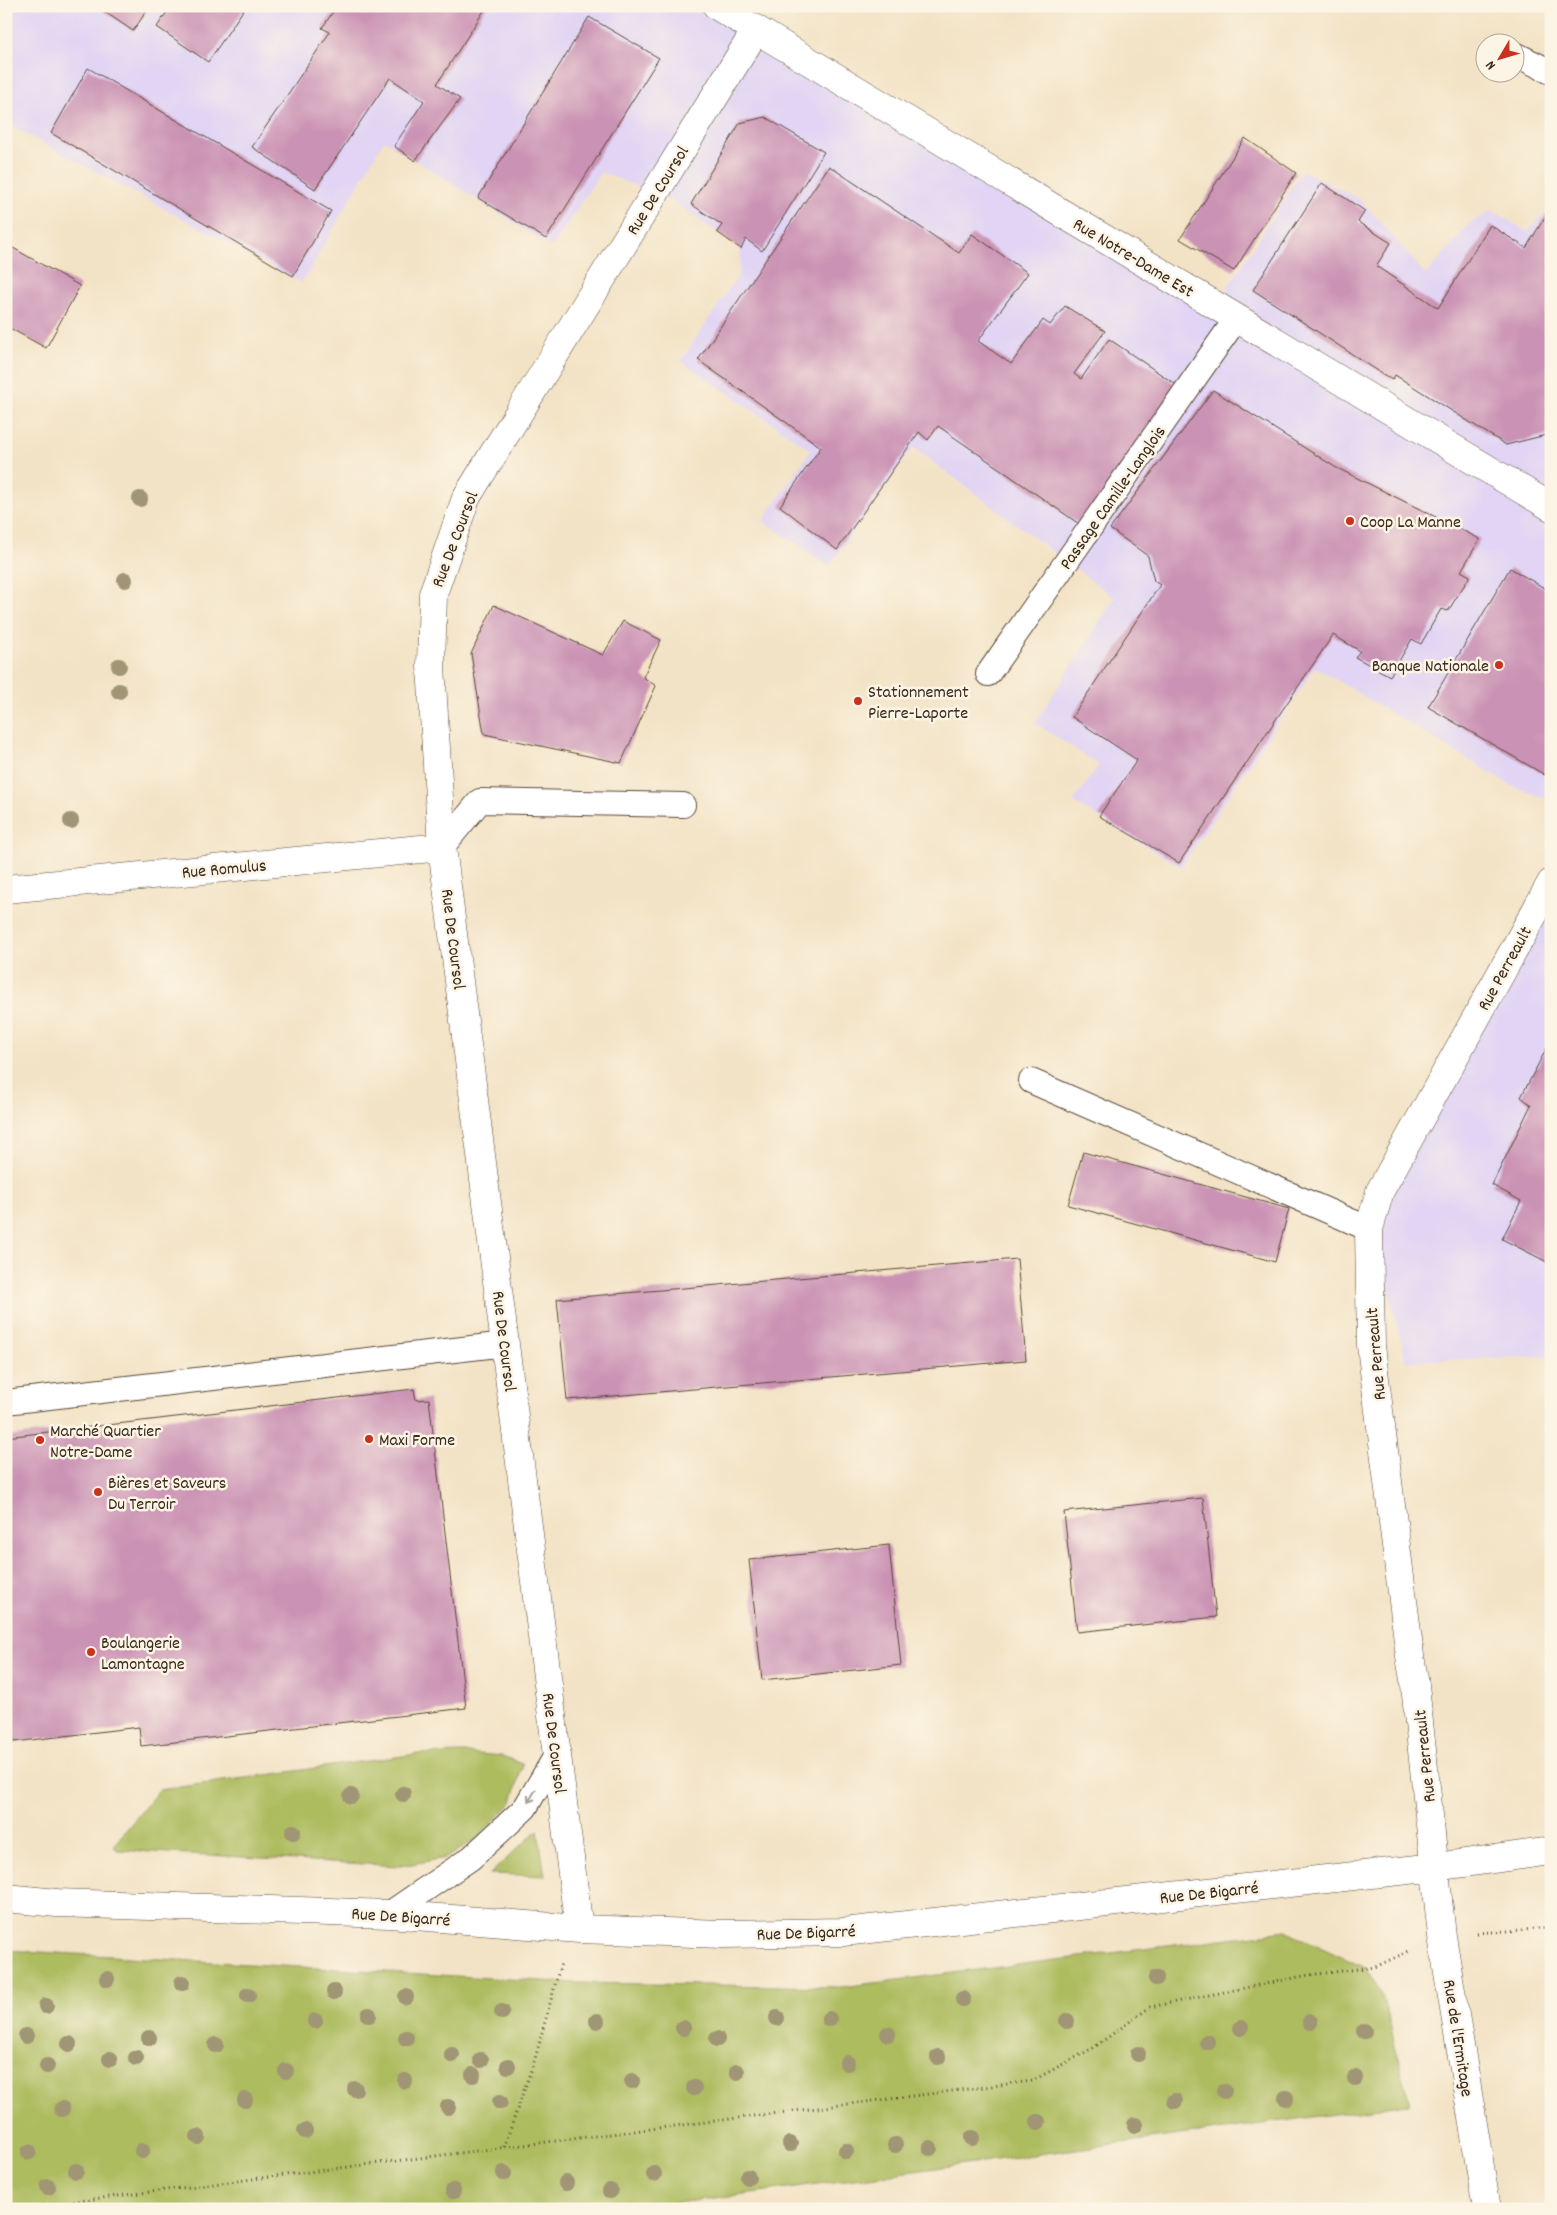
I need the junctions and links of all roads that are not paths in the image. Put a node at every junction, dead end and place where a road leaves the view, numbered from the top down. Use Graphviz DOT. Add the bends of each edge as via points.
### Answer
graph roads {
  1 [pos="718,6"];
  2 [pos="756,30"];
  3 [pos="1524,58"];
  4 [pos="1551,72"];
  5 [pos="1236,319"];
  6 [pos="1551,507"];
  7 [pos="988,674"];
  8 [pos="683,805"];
  9 [pos="442,847"];
  10 [pos="1551,883"];
  11 [pos="6,889"];
  12 [pos="1031,1081"];
  13 [pos="1369,1230"];
  14 [pos="506,1344"];
  15 [pos="6,1402"];
  16 [pos="557,1754"];
  17 [pos="1551,1851"];
  18 [pos="1436,1867"];
  19 [pos="6,1898"];
  20 [pos="57,1902"];
  21 [pos="389,1914"];
  22 [pos="6,1915"];
  23 [pos="574,1929"];
  24 [pos="1487,2209"];
  1 -- 2 [label="street, Rue Notre-Dame Est"];
  2 -- 5 [label="street, Rue Notre-Dame Est"];
  2 -- 9 [label="street, Rue De Coursol" via="466,498 433,594 431,666"];
  3 -- 4 [label="lane"];
  5 -- 6 [label="street, Rue Notre-Dame Est"];
  5 -- 7 [label="lane, Passage Camille-Langlois"];
  8 -- 9 [label="lane" via="480,802"];
  9 -- 11 [label="street, Rue Romulus"];
  9 -- 14 [label="street, Rue De Coursol"];
  10 -- 13 [label="street, Rue Perreault" via="1380,1191"];
  12 -- 13 [label="lane"];
  13 -- 18 [label="street, Rue Perreault" via="1371,1346 1416,1685"];
  14 -- 15 [label="lane"];
  14 -- 16 [label="street, Rue De Coursol"];
  16 -- 21 [label="lane, one-way" via="525,1808 471,1858"];
  16 -- 23 [label="street, Rue De Coursol"];
  17 -- 18 [label="street, Rue De Bigarré"];
  18 -- 23 [label="street, Rue De Bigarré" via="843,1932 722,1934"];
  18 -- 24 [label="street, Rue de l'Ermitage" via="1442,1936"];
  19 -- 20 [label="street, Rue De Bigarré"];
  20 -- 21 [label="street, Rue De Bigarré"];
  20 -- 22 [label="street, Rue De Bigarré"];
  21 -- 23 [label="street, Rue De Bigarré"];
}
